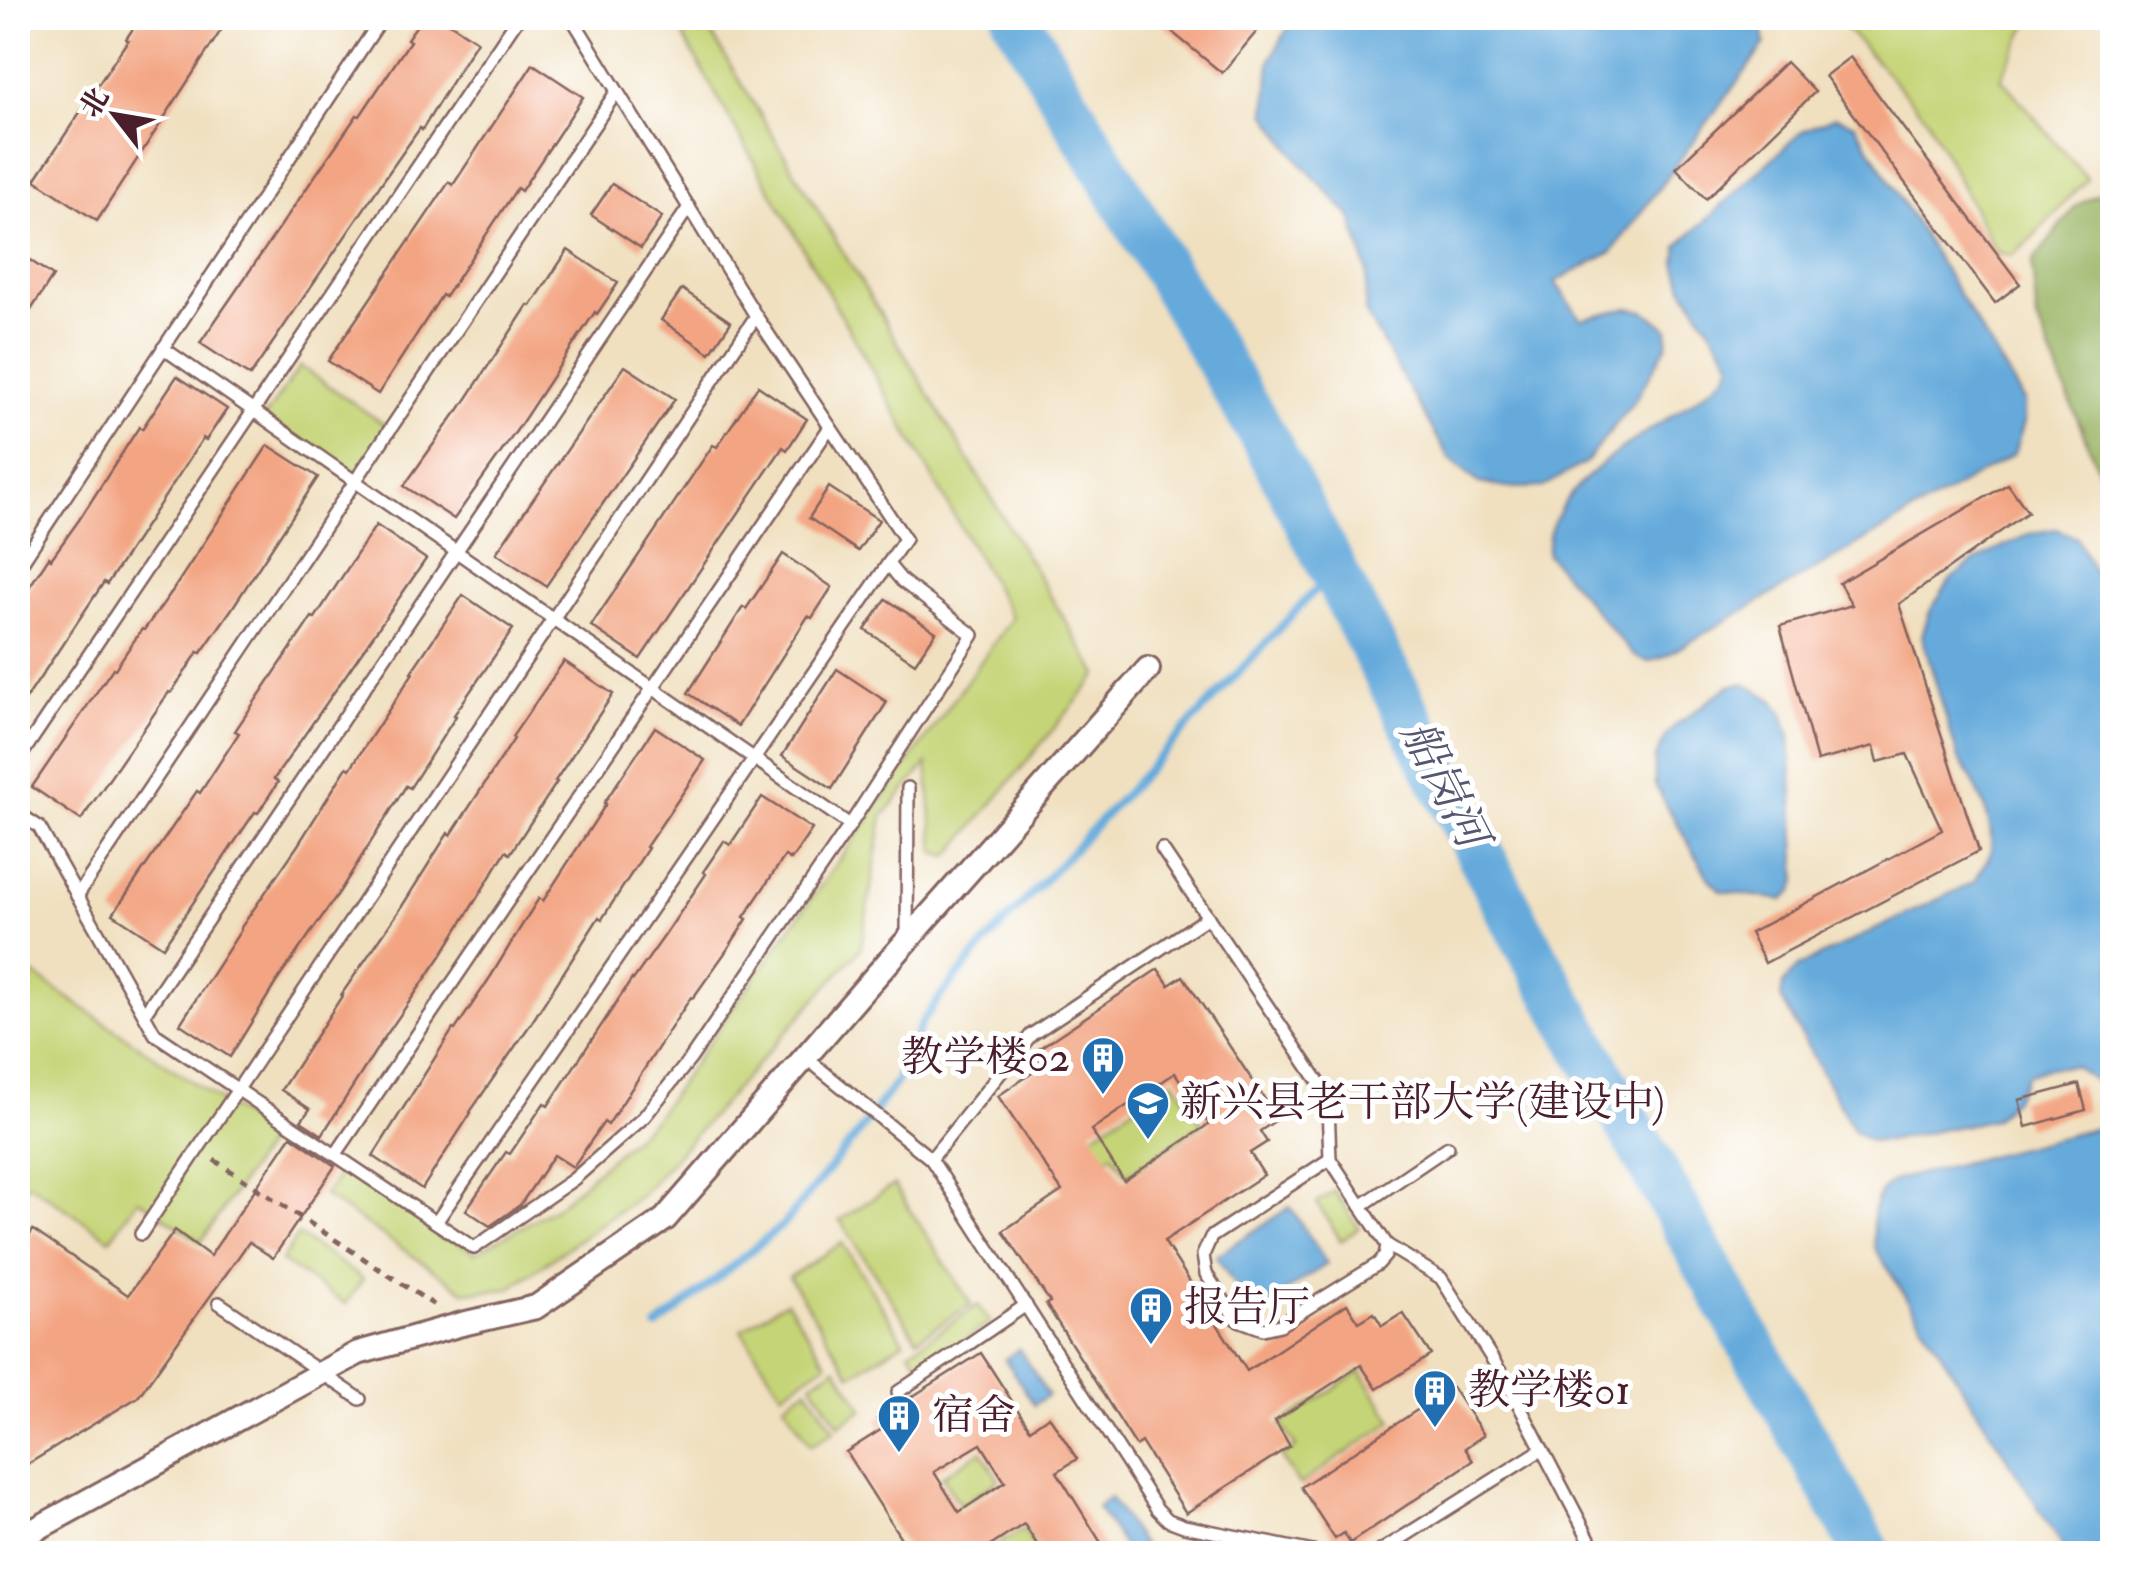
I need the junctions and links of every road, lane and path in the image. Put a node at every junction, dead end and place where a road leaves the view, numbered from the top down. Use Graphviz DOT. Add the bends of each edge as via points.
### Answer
graph roads {
  1 [pos="382,18"];
  2 [pos="518,18"];
  3 [pos="572,18"];
  4 [pos="1806,18"];
  5 [pos="1815,28"];
  6 [pos="617,91"];
  7 [pos="689,207"];
  8 [pos="756,316"];
  9 [pos="163,348"];
  10 [pos="253,410"];
  11 [pos="830,427"];
  12 [pos="355,482"];
  13 [pos="456,551"];
  14 [pos="888,564"];
  15 [pos="18,568"];
  16 [pos="553,619"];
  17 [pos="1148,669"];
  18 [pos="653,688"];
  19 [pos="754,758"];
  20 [pos="18,760"];
  21 [pos="908,788"];
  22 [pos="18,813"];
  23 [pos="850,824"];
  24 [pos="1162,849"];
  25 [pos="77,896"];
  26 [pos="1208,916"];
  27 [pos="907,942"];
  28 [pos="144,1014"];
  29 [pos="806,1057"];
  30 [pos="238,1088"];
  31 [pos="1448,1148"];
  32 [pos="198,1149"];
  33 [pos="336,1154"];
  34 [pos="931,1158"];
  35 [pos="1330,1160"];
  36 [pos="1360,1206"];
  37 [pos="437,1221"];
  38 [pos="141,1234"];
  39 [pos="1387,1245"];
  40 [pos="219,1303"];
  41 [pos="1026,1306"];
  42 [pos="462,1324"];
  43 [pos="898,1392"];
  44 [pos="360,1398"];
  45 [pos="1541,1450"];
  46 [pos="18,1539"];
  47 [pos="1323,1554"];
  48 [pos="1376,1554"];
  49 [pos="1597,1554"];
  1 -- 9 [label="lane"];
  2 -- 10 [label="lane"];
  3 -- 6 [label="lane"];
  4 -- 5 [label="path"];
  6 -- 7 [label="lane"];
  6 -- 12 [label="lane"];
  7 -- 8 [label="lane"];
  7 -- 13 [label="lane"];
  8 -- 11 [label="lane"];
  8 -- 16 [label="lane"];
  9 -- 10 [label="lane"];
  9 -- 15 [label="lane"];
  10 -- 12 [label="lane"];
  10 -- 20 [label="lane"];
  11 -- 14 [label="lane" via="905,539"];
  11 -- 18 [label="lane"];
  12 -- 13 [label="lane"];
  12 -- 25 [label="lane"];
  13 -- 16 [label="lane"];
  13 -- 28 [label="lane"];
  14 -- 19 [label="lane"];
  14 -- 23 [label="lane" via="972,635"];
  16 -- 18 [label="lane"];
  16 -- 30 [label="lane"];
  17 -- 27 [label="street"];
  18 -- 19 [label="lane"];
  18 -- 33 [label="lane"];
  19 -- 23 [label="lane"];
  19 -- 37 [label="lane"];
  21 -- 27 [label="lane"];
  22 -- 25 [label="lane" via="39,826"];
  23 -- 37 [label="lane" via="644,1118 574,1179 474,1248"];
  24 -- 26 [label="lane"];
  25 -- 28 [label="lane"];
  26 -- 34 [label="lane" via="1031,1034"];
  26 -- 35 [label="lane" via="1322,1088"];
  27 -- 29 [label="street"];
  28 -- 30 [label="lane" via="155,1034"];
  29 -- 34 [label="lane"];
  29 -- 42 [label="street" via="665,1219 536,1307"];
  30 -- 32 [label="lane"];
  30 -- 33 [label="lane"];
  31 -- 36 [label="lane"];
  32 -- 38 [label="lane"];
  32 -- 42 [label="path"];
  33 -- 37 [label="lane"];
  34 -- 41 [label="lane"];
  35 -- 36 [label="lane"];
  35 -- 39 [label="lane" via="1211,1237 1202,1256 1206,1274 1236,1319 1263,1329 1280,1325 1378,1264"];
  36 -- 39 [label="lane"];
  39 -- 45 [label="lane" via="1441,1278"];
  40 -- 44 [label="lane"];
  41 -- 43 [label="lane"];
  41 -- 47 [label="lane" via="1168,1520"];
  42 -- 46 [label="street" via="358,1353"];
  45 -- 48 [label="lane"];
  45 -- 49 [label="lane"];
}
